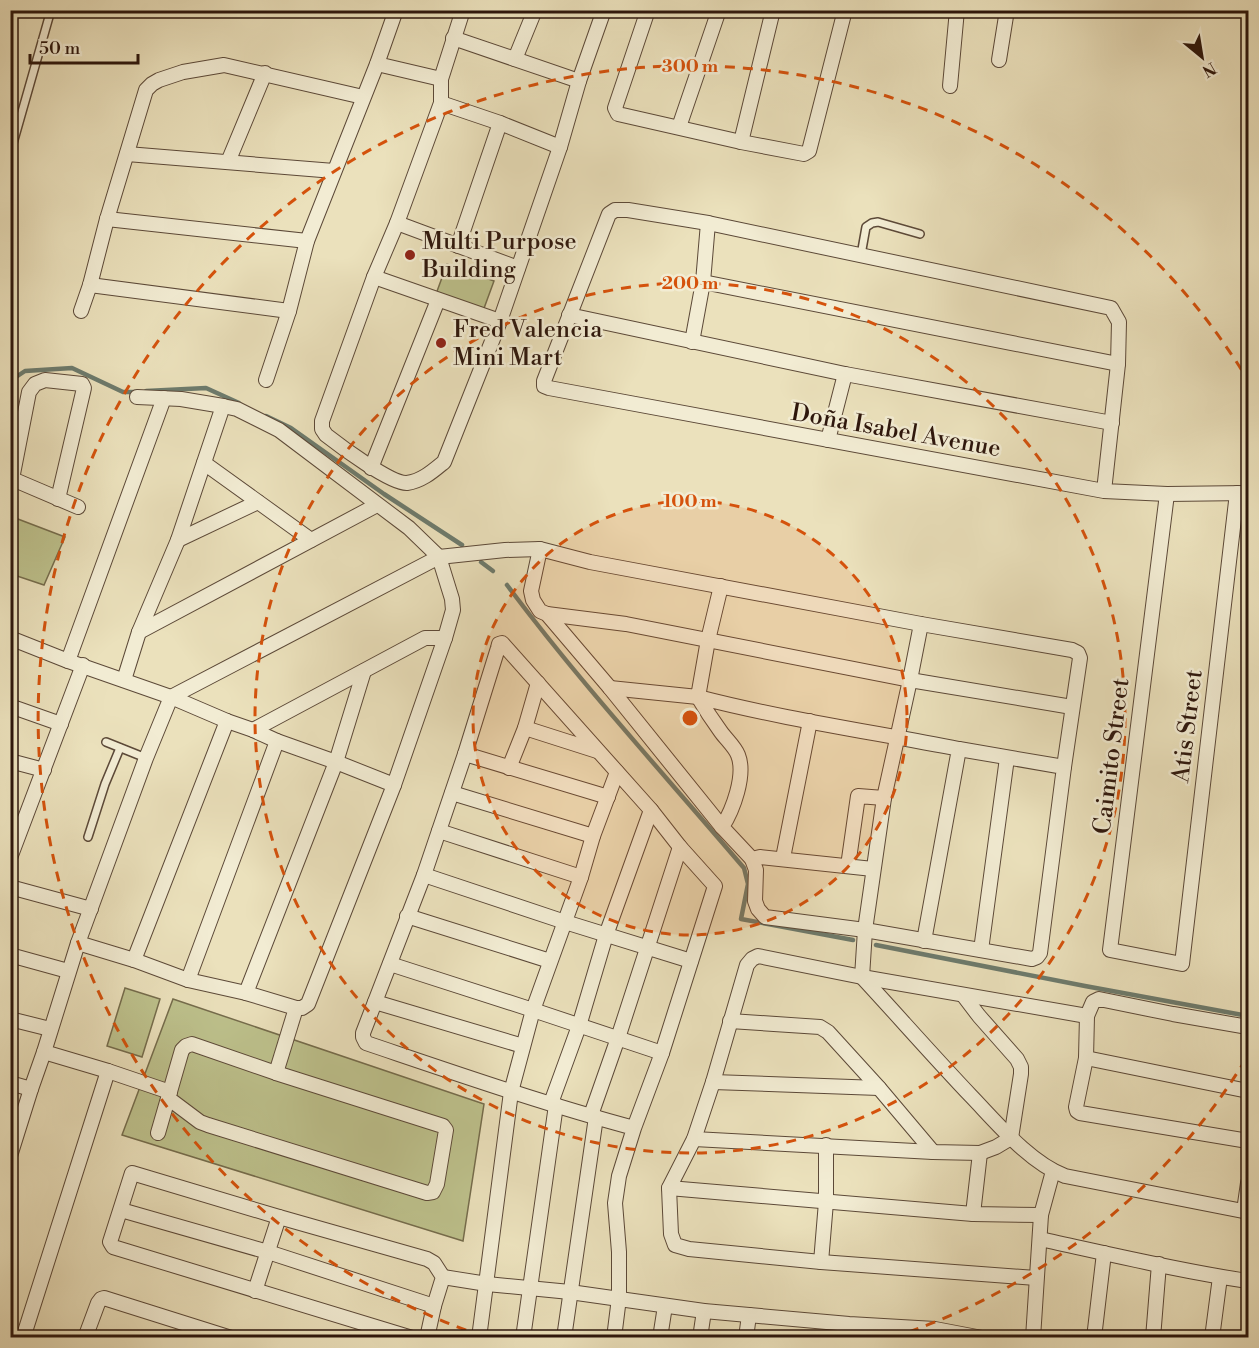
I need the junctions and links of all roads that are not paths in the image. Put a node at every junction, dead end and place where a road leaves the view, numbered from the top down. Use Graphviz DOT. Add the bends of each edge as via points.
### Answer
graph roads {
  1 [pos="51,10"];
  2 [pos="396,10"];
  3 [pos="463,10"];
  4 [pos="535,10"];
  5 [pos="604,10"];
  6 [pos="648,10"];
  7 [pos="719,10"];
  8 [pos="773,10"];
  9 [pos="845,10"];
  10 [pos="957,10"];
  11 [pos="1007,10"];
  12 [pos="453,38"];
  13 [pos="515,59"];
  14 [pos="999,60"];
  15 [pos="377,64"];
  16 [pos="265,73"];
  17 [pos="441,79"];
  18 [pos="579,81"];
  19 [pos="950,86"];
  20 [pos="363,97"];
  21 [pos="441,103"];
  22 [pos="500,123"];
  23 [pos="679,127"];
  24 [pos="741,142"];
  25 [pos="560,147"];
  26 [pos="10,154"];
  27 [pos="127,154"];
  28 [pos="228,162"];
  29 [pos="334,171"];
  30 [pos="107,219"];
  31 [pos="397,223"];
  32 [pos="708,223"];
  33 [pos="920,234"];
  34 [pos="307,241"];
  35 [pos="458,246"];
  36 [pos="861,255"];
  37 [pos="518,268"];
  38 [pos="374,277"];
  39 [pos="703,282"];
  40 [pos="90,285"];
  41 [pos="438,300"];
  42 [pos="81,311"];
  43 [pos="289,311"];
  44 [pos="569,315"];
  45 [pos="500,321"];
  46 [pos="692,342"];
  47 [pos="1118,364"];
  48 [pos="845,374"];
  49 [pos="266,380"];
  50 [pos="137,397"];
  51 [pos="164,398"];
  52 [pos="223,406"];
  53 [pos="1112,423"];
  54 [pos="828,440"];
  55 [pos="204,463"];
  56 [pos="371,468"];
  57 [pos="11,479"];
  58 [pos="1104,491"];
  59 [pos="1243,493"];
  60 [pos="1167,494"];
  61 [pos="58,499"];
  62 [pos="258,502"];
  63 [pos="377,505"];
  64 [pos="78,507"];
  65 [pos="178,540"];
  66 [pos="311,540"];
  67 [pos="540,549"];
  68 [pos="439,557"];
  69 [pos="721,586"];
  70 [pos="547,614"];
  71 [pos="921,624"];
  72 [pos="140,632"];
  73 [pos="10,638"];
  74 [pos="445,638"];
  75 [pos="708,640"];
  76 [pos="68,661"];
  77 [pos="82,665"];
  78 [pos="364,671"];
  79 [pos="124,680"];
  80 [pos="910,680"];
  81 [pos="538,683"];
  82 [pos="610,687"];
  83 [pos="171,697"];
  84 [pos="698,697"];
  85 [pos="10,706"];
  86 [pos="1072,707"];
  87 [pos="227,721"];
  88 [pos="810,721"];
  89 [pos="61,724"];
  90 [pos="525,728"];
  91 [pos="253,730"];
  92 [pos="898,737"];
  93 [pos="277,741"];
  94 [pos="106,742"];
  95 [pos="120,748"];
  96 [pos="959,749"];
  97 [pos="597,751"];
  98 [pos="465,754"];
  99 [pos="146,758"];
  100 [pos="1007,758"];
  101 [pos="10,760"];
  102 [pos="336,762"];
  103 [pos="1064,767"];
  104 [pos="509,768"];
  105 [pos="44,770"];
  106 [pos="617,772"];
  107 [pos="394,785"];
  108 [pos="452,793"];
  109 [pos="608,797"];
  110 [pos="884,798"];
  111 [pos="651,810"];
  112 [pos="17,824"];
  113 [pos="722,827"];
  114 [pos="439,831"];
  115 [pos="593,836"];
  116 [pos="88,837"];
  117 [pos="680,847"];
  118 [pos="10,858"];
  119 [pos="783,858"];
  120 [pos="752,859"];
  121 [pos="848,866"];
  122 [pos="873,868"];
  123 [pos="424,875"];
  124 [pos="581,877"];
  125 [pos="10,886"];
  126 [pos="91,909"];
  127 [pos="407,916"];
  128 [pos="564,922"];
  129 [pos="865,930"];
  130 [pos="606,935"];
  131 [pos="924,941"];
  132 [pos="78,943"];
  133 [pos="647,947"];
  134 [pos="981,950"];
  135 [pos="10,955"];
  136 [pos="134,960"];
  137 [pos="550,961"];
  138 [pos="691,961"];
  139 [pos="390,964"];
  140 [pos="1182,964"];
  141 [pos="68,971"];
  142 [pos="862,977"];
  143 [pos="188,980"];
  144 [pos="246,993"];
  145 [pos="963,995"];
  146 [pos="375,1002"];
  147 [pos="296,1008"];
  148 [pos="533,1010"];
  149 [pos="1087,1016"];
  150 [pos="10,1019"];
  151 [pos="730,1021"];
  152 [pos="579,1026"];
  153 [pos="1248,1027"];
  154 [pos="50,1029"];
  155 [pos="618,1038"];
  156 [pos="523,1046"];
  157 [pos="44,1052"];
  158 [pos="662,1053"];
  159 [pos="1086,1058"];
  160 [pos="108,1071"];
  161 [pos="276,1073"];
  162 [pos="713,1082"];
  163 [pos="10,1083"];
  164 [pos="879,1088"];
  165 [pos="31,1089"];
  166 [pos="1248,1091"];
  167 [pos="511,1092"];
  168 [pos="169,1095"];
  169 [pos="554,1104"];
  170 [pos="593,1116"];
  171 [pos="634,1128"];
  172 [pos="158,1133"];
  173 [pos="1011,1138"];
  174 [pos="694,1139"];
  175 [pos="1248,1141"];
  176 [pos="826,1145"];
  177 [pos="933,1152"];
  178 [pos="11,1153"];
  179 [pos="980,1153"];
  180 [pos="1053,1171"];
  181 [pos="1248,1183"];
  182 [pos="669,1188"];
  183 [pos="826,1202"];
  184 [pos="120,1210"];
  185 [pos="1246,1211"];
  186 [pos="973,1214"];
  187 [pos="1041,1215"];
  188 [pos="279,1217"];
  189 [pos="1040,1239"];
  190 [pos="268,1252"];
  191 [pos="1104,1253"];
  192 [pos="821,1262"];
  193 [pos="1160,1264"];
  194 [pos="1220,1276"];
  195 [pos="443,1277"];
  196 [pos="1036,1278"];
  197 [pos="1248,1281"];
  198 [pos="487,1284"];
  199 [pos="529,1287"];
  200 [pos="255,1291"];
  201 [pos="570,1292"];
  202 [pos="619,1298"];
  203 [pos="434,1306"];
  204 [pos="665,1306"];
  205 [pos="704,1311"];
  206 [pos="749,1314"];
  207 [pos="848,1331"];
  208 [pos="894,1332"];
  209 [pos="934,1333"];
  210 [pos="23,1338"];
  211 [pos="85,1338"];
  212 [pos="231,1338"];
  213 [pos="412,1338"];
  214 [pos="428,1338"];
  215 [pos="479,1338"];
  216 [pos="523,1338"];
  217 [pos="564,1338"];
  218 [pos="614,1338"];
  219 [pos="660,1338"];
  220 [pos="700,1338"];
  221 [pos="746,1338"];
  222 [pos="982,1338"];
  223 [pos="1032,1338"];
  224 [pos="1094,1338"];
  225 [pos="1153,1338"];
  226 [pos="1212,1338"];
  1 -- 26 [label="lane"];
  2 -- 15 [label="street"];
  3 -- 12 [label="street"];
  4 -- 13 [label="street"];
  5 -- 18 [label="street"];
  6 -- 23 [label="street" via="615,108 621,115"];
  7 -- 23 [label="street"];
  8 -- 24 [label="street"];
  9 -- 24 [label="street" via="809,152"];
  10 -- 19 [label="street"];
  11 -- 14 [label="street"];
  12 -- 13 [label="street"];
  12 -- 17 [label="street"];
  13 -- 18 [label="street"];
  15 -- 17 [label="street"];
  15 -- 20 [label="street"];
  16 -- 20 [label="street"];
  16 -- 27 [label="street" via="224,64 183,72 152,84 146,90"];
  16 -- 28 [label="street"];
  17 -- 21 [label="street"];
  18 -- 25 [label="street"];
  20 -- 29 [label="street"];
  21 -- 22 [label="street"];
  21 -- 31 [label="street"];
  22 -- 25 [label="street"];
  22 -- 35 [label="street"];
  23 -- 24 [label="street"];
  25 -- 37 [label="street"];
  27 -- 28 [label="street"];
  27 -- 30 [label="street"];
  28 -- 29 [label="street"];
  29 -- 34 [label="street"];
  30 -- 34 [label="street"];
  30 -- 40 [label="street"];
  31 -- 35 [label="street"];
  31 -- 38 [label="street"];
  32 -- 36 [label="street"];
  32 -- 39 [label="street"];
  32 -- 44 [label="street" via="615,210 609,214"];
  33 -- 36 [label="lane" via="872,223 866,227"];
  34 -- 43 [label="street"];
  35 -- 37 [label="street"];
  36 -- 47 [label="street" via="1111,308 1119,322"];
  37 -- 45 [label="street"];
  38 -- 41 [label="street"];
  38 -- 56 [label="street" via="322,421 326,435"];
  39 -- 46 [label="street"];
  39 -- 47 [label="street"];
  40 -- 42 [label="street"];
  40 -- 43 [label="street"];
  41 -- 45 [label="street"];
  41 -- 56 [label="street"];
  43 -- 49 [label="street"];
  44 -- 46 [label="street"];
  44 -- 54 [label="street, Doña Isabel Avenue" via="544,386"];
  45 -- 56 [label="street" via="444,462 429,475 404,483"];
  46 -- 48 [label="street"];
  47 -- 53 [label="street"];
  48 -- 53 [label="street"];
  48 -- 54 [label="street"];
  50 -- 51 [label="street"];
  51 -- 52 [label="street"];
  51 -- 76 [label="street"];
  52 -- 55 [label="street"];
  52 -- 63 [label="street" via="279,430"];
  53 -- 58 [label="street"];
  54 -- 58 [label="street, Doña Isabel Avenue"];
  55 -- 62 [label="street"];
  55 -- 65 [label="street"];
  57 -- 61 [label="street"];
  57 -- 61 [label="street" via="29,392 45,380 82,384"];
  58 -- 60 [label="street, Doña Isabel Avenue"];
  59 -- 60 [label="street, Doña Isabel Avenue"];
  59 -- 140 [label="street, Atis Street"];
  60 -- 140 [label="street, Caimito Street" via="1110,950"];
  61 -- 64 [label="street"];
  62 -- 65 [label="street"];
  62 -- 66 [label="street"];
  63 -- 66 [label="street"];
  63 -- 68 [label="street"];
  65 -- 72 [label="street"];
  66 -- 72 [label="street"];
  67 -- 68 [label="street"];
  67 -- 69 [label="street"];
  67 -- 70 [label="street" via="531,591 533,600"];
  68 -- 74 [label="street" via="453,610"];
  68 -- 83 [label="street"];
  69 -- 71 [label="street"];
  69 -- 75 [label="street"];
  70 -- 75 [label="street"];
  70 -- 82 [label="street"];
  71 -- 80 [label="street"];
  71 -- 86 [label="street" via="1072,650 1080,658"];
  72 -- 79 [label="street"];
  73 -- 76 [label="street"];
  74 -- 78 [label="street" via="425,638"];
  74 -- 107 [label="street"];
  75 -- 80 [label="street"];
  75 -- 84 [label="street"];
  76 -- 77 [label="street"];
  77 -- 79 [label="street"];
  77 -- 89 [label="street"];
  78 -- 91 [label="street"];
  78 -- 102 [label="street"];
  79 -- 83 [label="street"];
  80 -- 86 [label="street"];
  80 -- 92 [label="street"];
  81 -- 90 [label="street"];
  81 -- 97 [label="street"];
  81 -- 98 [label="street" via="505,645 499,644"];
  82 -- 84 [label="street"];
  82 -- 113 [label="street"];
  83 -- 87 [label="street"];
  83 -- 99 [label="street"];
  84 -- 88 [label="street"];
  84 -- 113 [label="street" via="738,754 739,785"];
  85 -- 89 [label="street"];
  86 -- 103 [label="street"];
  87 -- 91 [label="street"];
  87 -- 136 [label="street"];
  88 -- 92 [label="street"];
  88 -- 119 [label="street"];
  89 -- 105 [label="street"];
  90 -- 97 [label="street"];
  90 -- 104 [label="street"];
  91 -- 93 [label="street"];
  92 -- 96 [label="street"];
  92 -- 110 [label="street"];
  93 -- 102 [label="street"];
  93 -- 143 [label="street"];
  94 -- 95 [label="lane"];
  95 -- 99 [label="lane"];
  95 -- 116 [label="lane"];
  96 -- 100 [label="street"];
  96 -- 131 [label="street"];
  97 -- 106 [label="street"];
  98 -- 104 [label="street"];
  98 -- 108 [label="street"];
  99 -- 126 [label="street"];
  100 -- 103 [label="street"];
  100 -- 134 [label="street"];
  101 -- 105 [label="street"];
  102 -- 107 [label="street"];
  102 -- 144 [label="street"];
  103 -- 134 [label="street" via="1040,953 1032,959"];
  104 -- 109 [label="street"];
  105 -- 112 [label="street"];
  106 -- 109 [label="street"];
  106 -- 111 [label="street"];
  107 -- 147 [label="street" via="308,1004"];
  108 -- 114 [label="street"];
  108 -- 115 [label="street"];
  109 -- 115 [label="street"];
  110 -- 121 [label="street" via="858,796"];
  110 -- 122 [label="street"];
  111 -- 117 [label="street"];
  111 -- 130 [label="street"];
  112 -- 118 [label="street"];
  113 -- 120 [label="street"];
  114 -- 123 [label="street"];
  114 -- 124 [label="street"];
  115 -- 124 [label="street"];
  117 -- 133 [label="street"];
  117 -- 138 [label="street" via="715,886"];
  119 -- 120 [label="street"];
  119 -- 121 [label="street"];
  120 -- 129 [label="street" via="756,870 755,901 765,917"];
  121 -- 122 [label="street"];
  122 -- 129 [label="street"];
  123 -- 127 [label="street"];
  123 -- 128 [label="street"];
  124 -- 128 [label="street"];
  125 -- 126 [label="street"];
  126 -- 132 [label="street"];
  127 -- 137 [label="street"];
  127 -- 139 [label="street"];
  128 -- 130 [label="street"];
  128 -- 137 [label="street"];
  129 -- 131 [label="street"];
  129 -- 142 [label="street"];
  130 -- 133 [label="street"];
  130 -- 152 [label="street"];
  131 -- 134 [label="street"];
  132 -- 136 [label="street"];
  132 -- 141 [label="street"];
  133 -- 138 [label="street"];
  133 -- 155 [label="street"];
  135 -- 141 [label="street"];
  136 -- 143 [label="street"];
  137 -- 148 [label="street"];
  138 -- 158 [label="street"];
  139 -- 146 [label="street"];
  139 -- 148 [label="street"];
  141 -- 154 [label="street"];
  142 -- 145 [label="street"];
  142 -- 151 [label="street" via="758,956 747,965"];
  142 -- 173 [label="street"];
  143 -- 144 [label="street"];
  144 -- 147 [label="street"];
  145 -- 149 [label="street"];
  145 -- 173 [label="street" via="1021,1067"];
  146 -- 156 [label="street"];
  146 -- 167 [label="street" via="363,1033 366,1043"];
  147 -- 161 [label="street"];
  148 -- 152 [label="street"];
  148 -- 156 [label="street"];
  149 -- 153 [label="street" via="1093,1002 1099,999"];
  149 -- 159 [label="street"];
  150 -- 154 [label="street"];
  151 -- 162 [label="street"];
  151 -- 164 [label="street" via="820,1028"];
  152 -- 155 [label="street"];
  152 -- 169 [label="street"];
  154 -- 157 [label="street"];
  155 -- 158 [label="street"];
  155 -- 170 [label="street"];
  156 -- 167 [label="street"];
  157 -- 160 [label="street"];
  157 -- 165 [label="street"];
  158 -- 171 [label="street"];
  159 -- 166 [label="street"];
  159 -- 175 [label="street" via="1078,1112"];
  160 -- 168 [label="street"];
  160 -- 210 [label="street"];
  161 -- 168 [label="street" via="192,1044 182,1050"];
  161 -- 168 [label="street" via="443,1126 446,1131 433,1192 208,1125"];
  162 -- 164 [label="street"];
  162 -- 174 [label="street"];
  163 -- 165 [label="street"];
  164 -- 177 [label="street"];
  165 -- 178 [label="street"];
  167 -- 169 [label="street"];
  167 -- 198 [label="street"];
  168 -- 172 [label="street"];
  169 -- 170 [label="street"];
  169 -- 199 [label="street"];
  170 -- 171 [label="street"];
  170 -- 201 [label="street"];
  171 -- 202 [label="street" via="615,1203"];
  173 -- 179 [label="street"];
  173 -- 180 [label="street"];
  174 -- 176 [label="street"];
  174 -- 182 [label="street"];
  176 -- 177 [label="street"];
  176 -- 183 [label="street"];
  177 -- 179 [label="street"];
  179 -- 186 [label="street"];
  180 -- 185 [label="street"];
  180 -- 187 [label="street"];
  181 -- 185 [label="street"];
  182 -- 183 [label="street"];
  182 -- 192 [label="street" via="675,1245"];
  183 -- 186 [label="street"];
  183 -- 192 [label="street"];
  184 -- 188 [label="street" via="132,1173"];
  184 -- 190 [label="street"];
  184 -- 200 [label="street" via="110,1242 113,1247"];
  186 -- 187 [label="street"];
  187 -- 189 [label="street"];
  188 -- 190 [label="street"];
  188 -- 195 [label="street" via="427,1259"];
  189 -- 191 [label="street"];
  189 -- 196 [label="street"];
  190 -- 200 [label="street"];
  190 -- 203 [label="street"];
  191 -- 193 [label="street"];
  191 -- 224 [label="street"];
  192 -- 196 [label="street"];
  193 -- 194 [label="street"];
  193 -- 225 [label="street"];
  194 -- 197 [label="street"];
  194 -- 226 [label="street"];
  195 -- 198 [label="street"];
  195 -- 203 [label="street"];
  196 -- 223 [label="street"];
  198 -- 199 [label="street"];
  198 -- 215 [label="street"];
  199 -- 201 [label="street"];
  199 -- 216 [label="street"];
  200 -- 213 [label="street"];
  201 -- 202 [label="street"];
  201 -- 217 [label="street"];
  202 -- 204 [label="street"];
  202 -- 218 [label="street"];
  203 -- 214 [label="street"];
  204 -- 205 [label="street"];
  204 -- 219 [label="street"];
  205 -- 206 [label="street"];
  205 -- 220 [label="street"];
  206 -- 207 [label="street"];
  206 -- 221 [label="street"];
  207 -- 208 [label="street"];
  208 -- 209 [label="street"];
  209 -- 222 [label="street"];
  211 -- 212 [label="street" via="98,1303 104,1298"];
}
